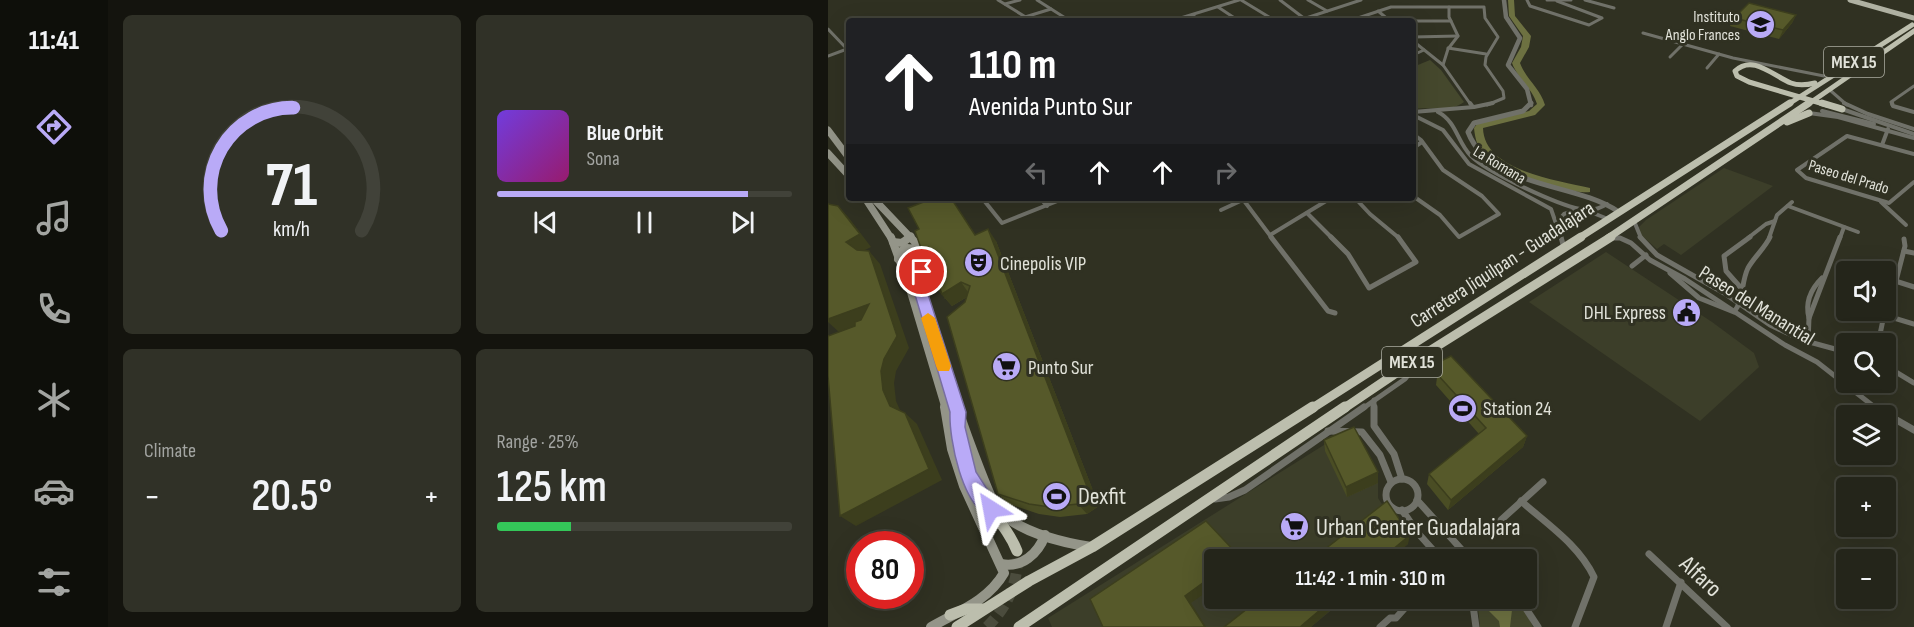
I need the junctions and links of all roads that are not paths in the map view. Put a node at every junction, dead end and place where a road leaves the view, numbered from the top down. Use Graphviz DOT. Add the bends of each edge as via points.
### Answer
graph roads {
  1 [pos="998,0"];
  2 [pos="1020,0"];
  3 [pos="1036,0"];
  4 [pos="1240,0"];
  5 [pos="1280,0"];
  6 [pos="1308,0"];
  7 [pos="1342,0"];
  8 [pos="1361,0"];
  9 [pos="1504,0"];
  10 [pos="1527,0"];
  11 [pos="1546,0"];
  12 [pos="1571,0"];
  13 [pos="1584,0"];
  14 [pos="1850,0"];
  15 [pos="1857,0"];
  16 [pos="1557,1"];
  17 [pos="1005,4"];
  18 [pos="1350,4"];
  19 [pos="1218,7"];
  20 [pos="1449,7"];
  21 [pos="1614,8"];
  22 [pos="1051,9"];
  23 [pos="1327,11"];
  24 [pos="1378,11"];
  25 [pos="1192,15"];
  26 [pos="1025,17"];
  27 [pos="1269,17"];
  28 [pos="1065,18"];
  29 [pos="1182,18"];
  30 [pos="1196,18"];
  31 [pos="1234,18"];
  32 [pos="1304,18"];
  33 [pos="1308,18"];
  34 [pos="1358,18"];
  35 [pos="1386,18"];
  36 [pos="1416,21"];
  37 [pos="1451,21"];
  38 [pos="1913,23"];
  39 [pos="828,29"];
  40 [pos="1643,33"];
  41 [pos="1458,36"];
  42 [pos="1416,39"];
  43 [pos="1416,42"];
  44 [pos="1683,44"];
  45 [pos="846,48"];
  46 [pos="1448,48"];
  47 [pos="846,49"];
  48 [pos="1424,50"];
  49 [pos="1416,54"];
  50 [pos="1486,54"];
  51 [pos="1719,54"];
  52 [pos="828,56"];
  53 [pos="1670,57"];
  54 [pos="1443,65"];
  55 [pos="1707,68"];
  56 [pos="1805,73"];
  57 [pos="1824,76"];
  58 [pos="1815,82"];
  59 [pos="1757,84"];
  60 [pos="1914,86"];
  61 [pos="1831,91"];
  62 [pos="1835,99"];
  63 [pos="1802,105"];
  64 [pos="1473,106"];
  65 [pos="1464,107"];
  66 [pos="1844,109"];
  67 [pos="1429,111"];
  68 [pos="1436,111"];
  69 [pos="1825,111"];
  70 [pos="1914,112"];
  71 [pos="1416,113"];
  72 [pos="1416,115"];
  73 [pos="1422,118"];
  74 [pos="1450,119"];
  75 [pos="1852,121"];
  76 [pos="1872,125"];
  77 [pos="828,130"];
  78 [pos="1888,130"];
  79 [pos="1456,131"];
  80 [pos="1446,133"];
  81 [pos="1914,133"];
  82 [pos="1416,137"];
  83 [pos="837,140"];
  84 [pos="1867,141"];
  85 [pos="1422,142"];
  86 [pos="828,145"];
  87 [pos="1882,145"];
  88 [pos="1416,146"];
  89 [pos="842,148"];
  90 [pos="828,151"];
  91 [pos="846,154"];
  92 [pos="1914,154"];
  93 [pos="846,172"];
  94 [pos="1914,182"];
  95 [pos="1416,198"];
  96 [pos="1880,200"];
  97 [pos="867,201"];
  98 [pos="877,201"];
  99 [pos="984,201"];
  100 [pos="1043,201"];
  101 [pos="1058,201"];
  102 [pos="1240,201"];
  103 [pos="1245,201"];
  104 [pos="1326,201"];
  105 [pos="1358,201"];
  106 [pos="1792,202"];
  107 [pos="1562,204"];
  108 [pos="1607,204"];
  109 [pos="1047,206"];
  110 [pos="1788,206"];
  111 [pos="1551,209"];
  112 [pos="1580,209"];
  113 [pos="1221,210"];
  114 [pos="1619,212"];
  115 [pos="1307,213"];
  116 [pos="1608,219"];
  117 [pos="1634,221"];
  118 [pos="1774,221"];
  119 [pos="1557,222"];
  120 [pos="1906,225"];
  121 [pos="1844,227"];
  122 [pos="1858,232"];
  123 [pos="1270,235"];
  124 [pos="911,236"];
  125 [pos="1608,238"];
  126 [pos="1904,239"];
  127 [pos="892,242"];
  128 [pos="1564,248"];
  129 [pos="916,249"];
  130 [pos="1651,250"];
  131 [pos="1904,251"];
  132 [pos="1914,254"];
  133 [pos="1644,256"];
  134 [pos="898,258"];
  135 [pos="1632,266"];
  136 [pos="1896,281"];
  137 [pos="1914,287"];
  138 [pos="1741,288"];
  139 [pos="1740,305"];
  140 [pos="1734,312"];
  141 [pos="1335,313"];
  142 [pos="1896,319"];
  143 [pos="1914,324"];
  144 [pos="1808,342"];
  145 [pos="1836,349"];
  146 [pos="1423,355"];
  147 [pos="1896,372"];
  148 [pos="1836,376"];
  149 [pos="1914,383"];
  150 [pos="1856,393"];
  151 [pos="1374,400"];
  152 [pos="958,412"];
  153 [pos="1914,430"];
  154 [pos="1327,431"];
  155 [pos="1394,454"];
  156 [pos="1383,458"];
  157 [pos="1402,479"];
  158 [pos="1543,482"];
  159 [pos="1391,483"];
  160 [pos="1210,499"];
  161 [pos="1417,500"];
  162 [pos="1521,501"];
  163 [pos="1402,510"];
  164 [pos="1501,520"];
  165 [pos="1045,535"];
  166 [pos="1092,547"];
  167 [pos="1432,549"];
  168 [pos="1461,549"];
  169 [pos="1017,551"];
  170 [pos="1649,554"];
  171 [pos="1001,564"];
  172 [pos="1681,582"];
  173 [pos="986,609"];
  174 [pos="1406,609"];
  175 [pos="1474,609"];
  176 [pos="1526,609"];
  177 [pos="950,615"];
  178 [pos="1396,623"];
  179 [pos="932,627"];
  180 [pos="957,627"];
  181 [pos="1019,627"];
  182 [pos="1380,627"];
  183 [pos="1476,627"];
  184 [pos="1538,627"];
  185 [pos="1575,627"];
  186 [pos="1666,627"];
  187 [pos="1726,627"];
  1 -- 17 [label="street"];
  2 -- 17 [label="street"];
  3 -- 22 [label="street"];
  4 -- 19 [label="street"];
  4 -- 27 [label="street"];
  5 -- 32 [label="street"];
  6 -- 23 [label="street"];
  7 -- 18 [label="street"];
  8 -- 18 [label="street"];
  9 -- 108 [label="street" via="1506,15 1520,38 1508,65 1527,89 1531,105 1523,111 1474,123 1468,132 1472,144 1479,155 1494,165"];
  10 -- 16 [label="street" via="1530,6 1589,25 1602,18"];
  11 -- 16 [label="street"];
  12 -- 16 [label="street"];
  13 -- 21 [label="street"];
  14 -- 38 [label="main road"];
  15 -- 38 [label="main road"];
  17 -- 26 [label="street"];
  18 -- 23 [label="street"];
  19 -- 25 [label="street"];
  19 -- 31 [label="street"];
  20 -- 24 [label="street" via="1394,7"];
  20 -- 37 [label="street"];
  20 -- 50 [label="street" via="1484,7 1487,22 1498,37"];
  22 -- 26 [label="street"];
  22 -- 28 [label="street"];
  23 -- 33 [label="street"];
  24 -- 34 [label="street"];
  24 -- 35 [label="street"];
  25 -- 29 [label="street"];
  25 -- 30 [label="street"];
  36 -- 37 [label="street"];
  37 -- 41 [label="street"];
  38 -- 57 [label="highway"];
  38 -- 61 [label="highway"];
  38 -- 63 [label="highway, Carretera Jiquilpan - Guadalajara / MEX 15"];
  39 -- 45 [label="street"];
  40 -- 44 [label="street"];
  41 -- 42 [label="street"];
  41 -- 46 [label="street"];
  43 -- 48 [label="street"];
  44 -- 51 [label="street"];
  44 -- 53 [label="street"];
  46 -- 50 [label="street"];
  46 -- 54 [label="street"];
  47 -- 52 [label="street"];
  48 -- 49 [label="street"];
  48 -- 54 [label="street"];
  50 -- 64 [label="street, La Romana" via="1487,70 1504,98"];
  51 -- 55 [label="street"];
  51 -- 56 [label="street"];
  54 -- 64 [label="street"];
  56 -- 57 [label="street"];
  56 -- 58 [label="street"];
  57 -- 58 [label="highway"];
  58 -- 59 [label="highway" via="1792,83 1757,66 1735,70 1740,78"];
  58 -- 63 [label="highway" via="1798,93"];
  59 -- 63 [label="highway" via="1741,76 1739,70 1752,67 1771,73 1790,86"];
  59 -- 66 [label="highway"];
  60 -- 70 [label="street" via="1891,102"];
  61 -- 62 [label="street"];
  61 -- 63 [label="highway"];
  62 -- 66 [label="street"];
  62 -- 69 [label="street" via="1834,107"];
  63 -- 69 [label="street"];
  63 -- 69 [label="street"];
  63 -- 75 [label="street"];
  63 -- 114 [label="highway, Carretera Jiquilpan - Guadalajara / MEX 15"];
  63 -- 117 [label="highway, Carretera Jiquilpan - Guadalajara / MEX 15"];
  64 -- 65 [label="street, La Romana"];
  65 -- 68 [label="street, La Romana"];
  65 -- 74 [label="street"];
  66 -- 69 [label="street"];
  66 -- 75 [label="street"];
  66 -- 76 [label="street"];
  66 -- 81 [label="street"];
  67 -- 68 [label="street, La Romana"];
  67 -- 71 [label="street, La Romana"];
  67 -- 73 [label="street"];
  68 -- 74 [label="street, La Romana"];
  72 -- 73 [label="street, La Romana"];
  73 -- 80 [label="street, La Romana"];
  74 -- 79 [label="street, La Romana"];
  75 -- 76 [label="street"];
  76 -- 78 [label="street"];
  76 -- 84 [label="street"];
  77 -- 83 [label="main road"];
  78 -- 81 [label="street"];
  78 -- 87 [label="street"];
  79 -- 80 [label="street"];
  79 -- 107 [label="street, La Romana" via="1480,164"];
  80 -- 111 [label="street, La Romana" via="1469,164"];
  82 -- 85 [label="street"];
  83 -- 86 [label="main road"];
  83 -- 89 [label="main road"];
  84 -- 87 [label="street, Paseo del Prado"];
  84 -- 96 [label="street, Paseo del Prado" via="1844,137 1797,170 1806,178"];
  85 -- 88 [label="street"];
  85 -- 95 [label="street" via="1443,170 1482,196 1499,214 1459,237 1440,215"];
  87 -- 92 [label="street, Paseo del Prado"];
  89 -- 90 [label="main road"];
  89 -- 91 [label="main road"];
  90 -- 93 [label="main road"];
  94 -- 96 [label="street, Paseo del Prado" via="1891,202"];
  96 -- 120 [label="street"];
  97 -- 127 [label="main road"];
  98 -- 124 [label="main road"];
  99 -- 109 [label="street" via="1002,224"];
  100 -- 109 [label="street"];
  101 -- 109 [label="street"];
  102 -- 113 [label="street"];
  103 -- 123 [label="street"];
  104 -- 115 [label="street"];
  105 -- 115 [label="street" via="1398,236 1418,262 1368,291 1348,254"];
  106 -- 110 [label="street"];
  107 -- 111 [label="street"];
  107 -- 112 [label="street, La Romana"];
  108 -- 112 [label="street, La Romana"];
  108 -- 114 [label="street"];
  110 -- 118 [label="street"];
  110 -- 121 [label="street"];
  111 -- 119 [label="street"];
  112 -- 116 [label="street, La Romana"];
  112 -- 119 [label="street, La Romana" via="1564,214"];
  114 -- 116 [label="highway, Carretera Jiquilpan - Guadalajara / MEX 15"];
  115 -- 123 [label="street"];
  116 -- 128 [label="highway, Carretera Jiquilpan - Guadalajara / MEX 15"];
  117 -- 125 [label="highway, Carretera Jiquilpan - Guadalajara / MEX 15"];
  117 -- 130 [label="street, Paseo del Manantial"];
  118 -- 138 [label="street" via="1768,241 1749,266"];
  118 -- 138 [label="street" via="1724,256 1726,271"];
  119 -- 128 [label="street"];
  121 -- 122 [label="street"];
  121 -- 144 [label="street" via="1824,277 1810,296"];
  123 -- 141 [label="street" via="1328,311"];
  124 -- 127 [label="main road" via="902,243"];
  124 -- 129 [label="main road"];
  125 -- 133 [label="street, Paseo del Manantial" via="1629,241"];
  125 -- 146 [label="highway, Carretera Jiquilpan - Guadalajara / MEX 15"];
  126 -- 131 [label="street"];
  127 -- 134 [label="main road"];
  128 -- 166 [label="highway, Carretera Jiquilpan - Guadalajara / MEX 15"];
  129 -- 134 [label="main road" via="900,251"];
  129 -- 152 [label="main road" via="922,272 920,288"];
  130 -- 133 [label="street"];
  130 -- 139 [label="street, Paseo del Manantial"];
  131 -- 132 [label="street"];
  131 -- 136 [label="street"];
  133 -- 135 [label="street"];
  133 -- 140 [label="street, Paseo del Manantial"];
  134 -- 171 [label="main road" via="947,413 952,449 964,486"];
  136 -- 137 [label="street"];
  138 -- 139 [label="street"];
  139 -- 140 [label="street"];
  139 -- 144 [label="street, Paseo del Manantial" via="1762,321"];
  140 -- 148 [label="street, Paseo del Manantial"];
  142 -- 143 [label="street"];
  144 -- 145 [label="street, Paseo del Manantial"];
  146 -- 151 [label="street" via="1405,379"];
  146 -- 160 [label="highway, Carretera Jiquilpan - Guadalajara / MEX 15"];
  147 -- 149 [label="street"];
  150 -- 153 [label="street, Paseo del Manantial"];
  151 -- 154 [label="street"];
  151 -- 155 [label="street" via="1374,426"];
  152 -- 165 [label="main road" via="996,508"];
  152 -- 169 [label="highway" via="957,427 968,474"];
  154 -- 156 [label="street" via="1362,432"];
  154 -- 160 [label="street" via="1245,490"];
  155 -- 156 [label="street"];
  155 -- 157 [label="street"];
  156 -- 159 [label="street"];
  157 -- 159 [label="street"];
  157 -- 161 [label="street" via="1415,486"];
  158 -- 162 [label="street"];
  159 -- 163 [label="street" via="1386,491 1387,501"];
  160 -- 181 [label="highway, Carretera Jiquilpan - Guadalajara / MEX 15"];
  161 -- 163 [label="street"];
  161 -- 168 [label="street"];
  162 -- 164 [label="street"];
  162 -- 185 [label="street" via="1571,546 1592,571 1594,577"];
  163 -- 167 [label="street"];
  165 -- 166 [label="main road"];
  165 -- 171 [label="main road" via="1040,548 1028,559 1009,566"];
  166 -- 173 [label="highway, Carretera Jiquilpan - Guadalajara / MEX 15"];
  170 -- 172 [label="street, Alfaro"];
  171 -- 177 [label="main road" via="1004,573 1000,582"];
  172 -- 186 [label="street"];
  172 -- 187 [label="street, Alfaro"];
  173 -- 177 [label="highway" via="966,609"];
  173 -- 180 [label="highway, Carretera Jiquilpan - Guadalajara / MEX 15"];
  174 -- 178 [label="street"];
  175 -- 183 [label="street"];
  176 -- 184 [label="street"];
  177 -- 179 [label="main road"];
  178 -- 182 [label="street" via="1390,618"];
}
